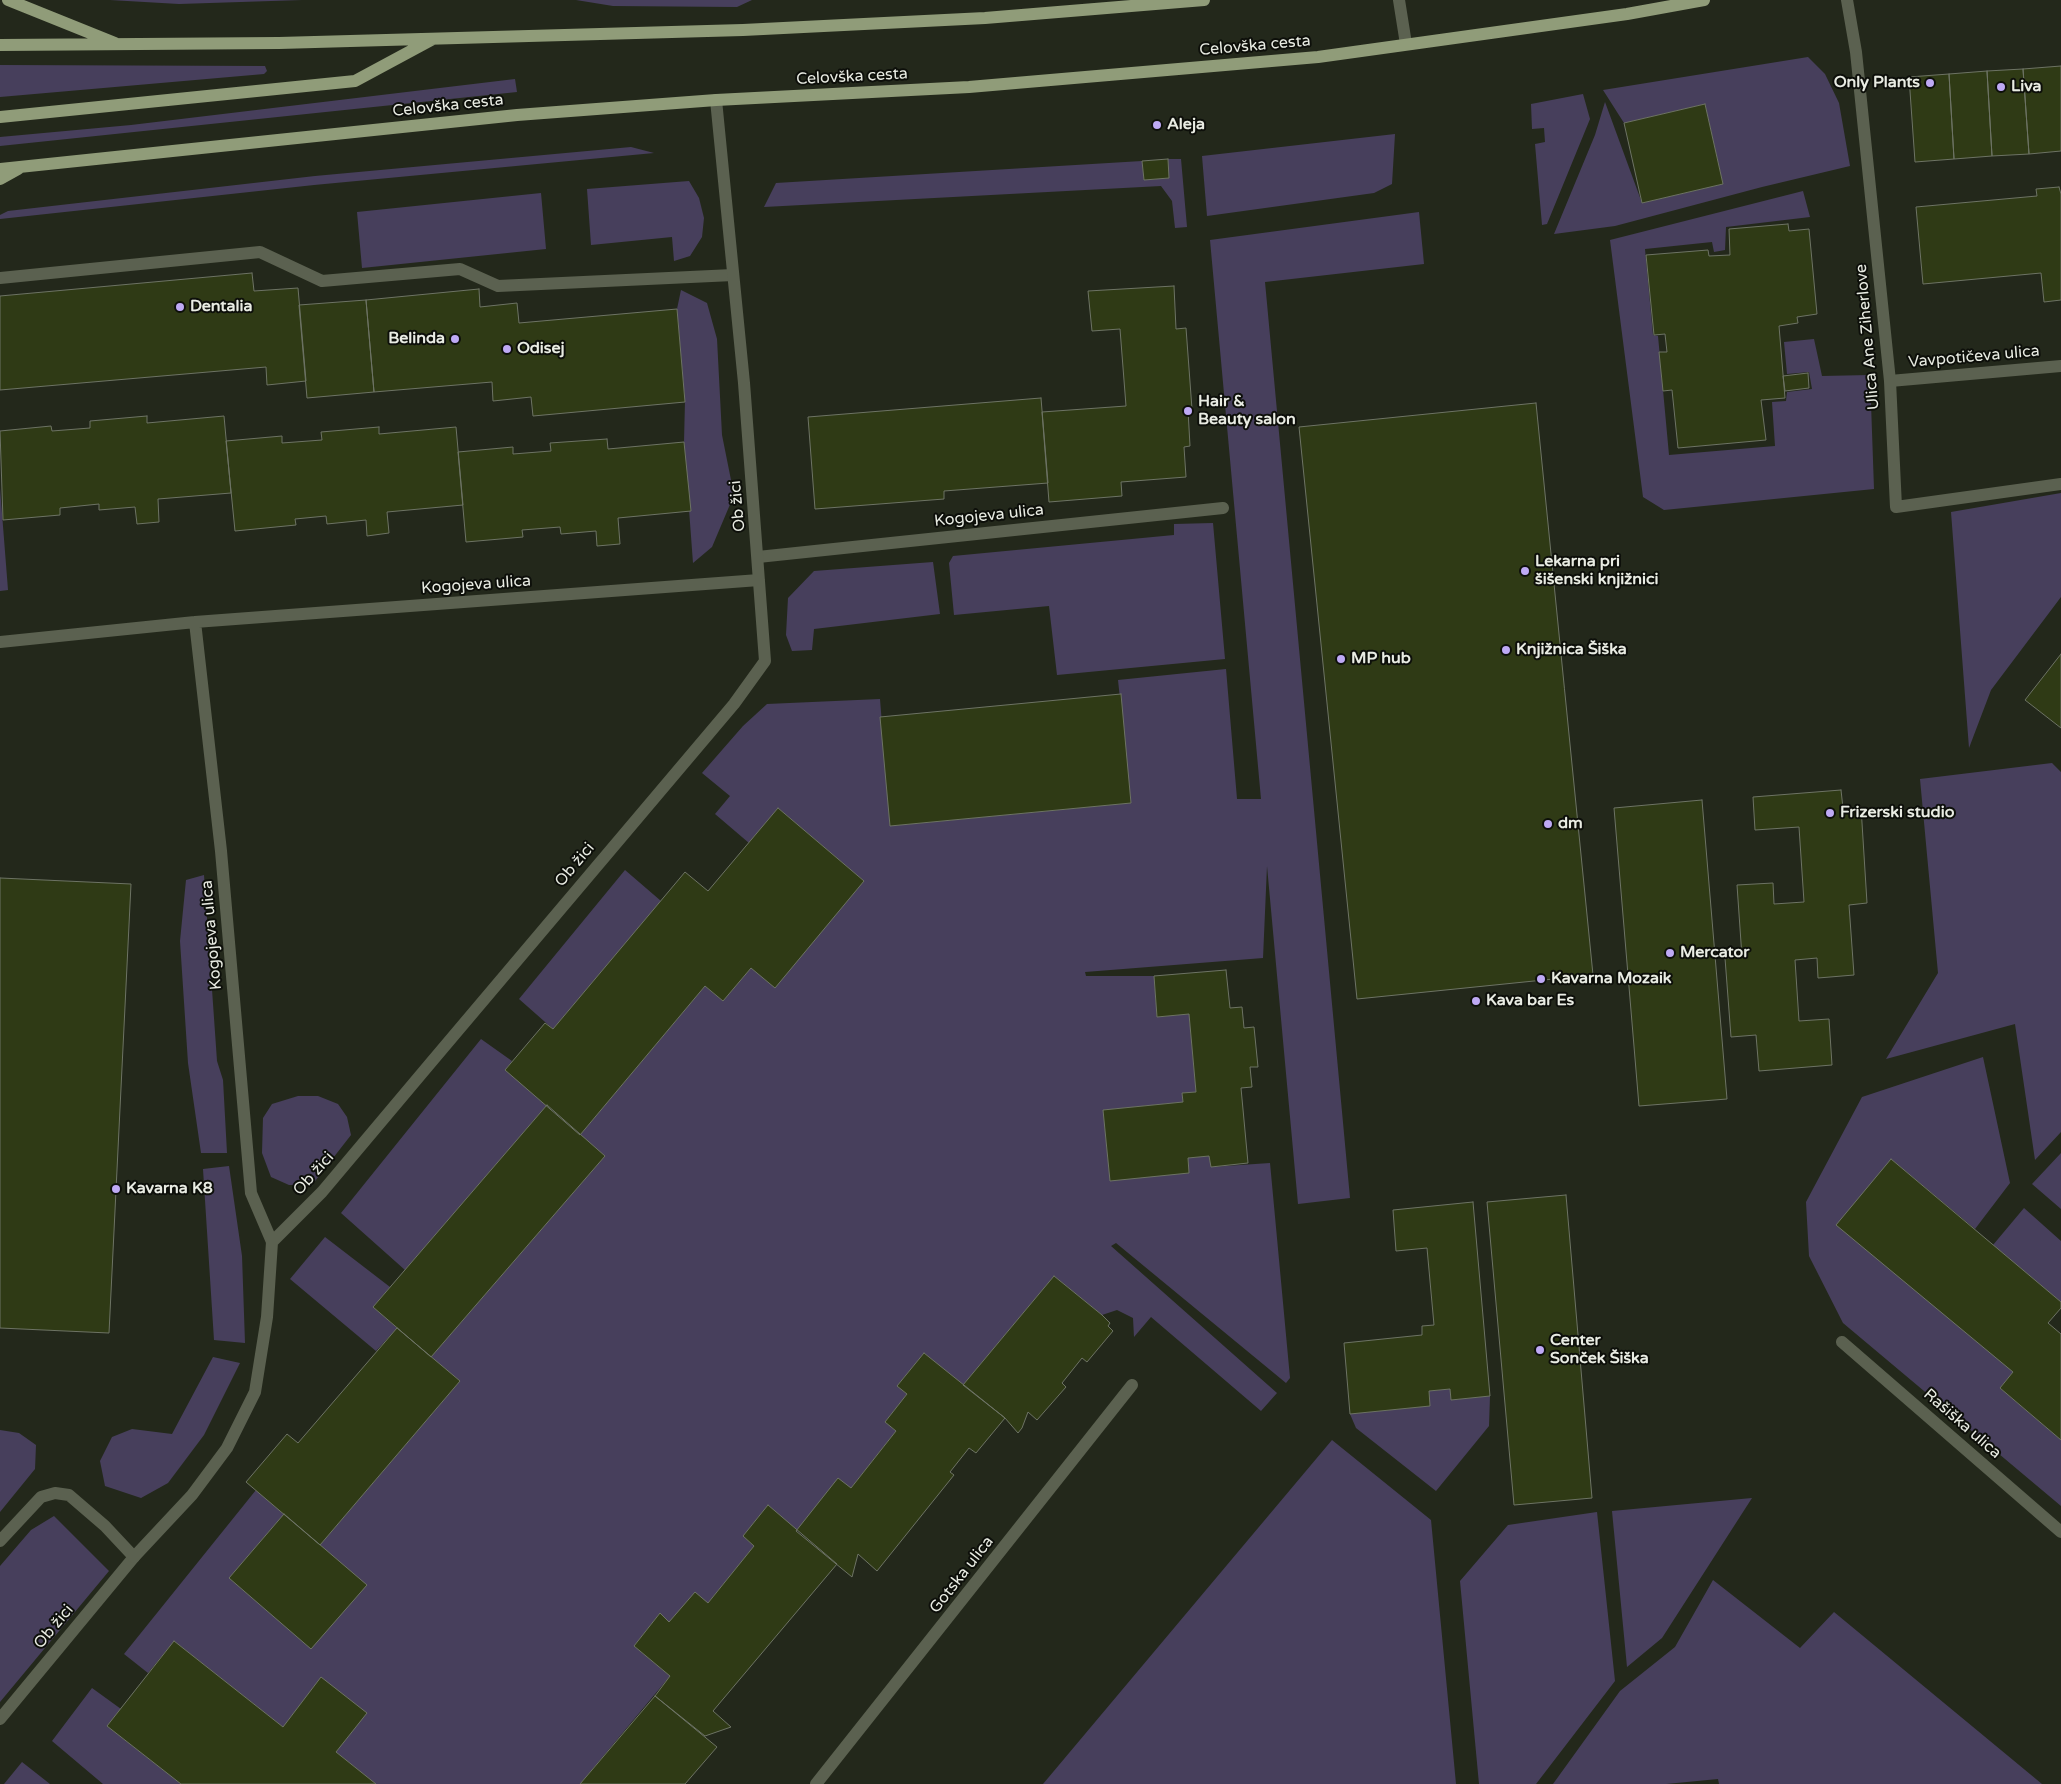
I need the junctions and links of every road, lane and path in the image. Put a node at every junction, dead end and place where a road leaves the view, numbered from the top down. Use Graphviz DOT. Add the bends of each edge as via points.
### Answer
graph roads {
  1 [pos="8,0"];
  2 [pos="1204,0"];
  3 [pos="1399,0"];
  4 [pos="1704,0"];
  5 [pos="1847,0"];
  6 [pos="436,38"];
  7 [pos="1406,44"];
  8 [pos="0,45"];
  9 [pos="122,46"];
  10 [pos="716,100"];
  11 [pos="0,117"];
  12 [pos="20,167"];
  13 [pos="0,169"];
  14 [pos="0,180"];
  15 [pos="733,275"];
  16 [pos="0,278"];
  17 [pos="2061,366"];
  18 [pos="1890,381"];
  19 [pos="2061,484"];
  20 [pos="1223,508"];
  21 [pos="758,557"];
  22 [pos="759,580"];
  23 [pos="195,622"];
  24 [pos="0,642"];
  25 [pos="272,1242"];
  26 [pos="1842,1342"];
  27 [pos="1132,1385"];
  28 [pos="2061,1532"];
  29 [pos="0,1541"];
  30 [pos="134,1557"];
  31 [pos="0,1719"];
  32 [pos="816,1784"];
  1 -- 9 [label="main road"];
  2 -- 6 [label="main road" via="862,25"];
  3 -- 7 [label="street"];
  4 -- 7 [label="main road, Celovška cesta" via="1627,14"];
  5 -- 18 [label="street, Ulica Ane Ziherlove" via="1857,62"];
  6 -- 9 [label="main road"];
  6 -- 11 [label="main road" via="355,81"];
  7 -- 10 [label="main road, Celovška cesta" via="1318,57 1166,71"];
  8 -- 9 [label="main road"];
  10 -- 12 [label="main road, Celovška cesta" via="508,116"];
  10 -- 15 [label="street, Ob žici"];
  12 -- 13 [label="main road, Celovška cesta"];
  12 -- 14 [label="main road"];
  15 -- 16 [label="street" via="498,286 460,269 322,281 260,252"];
  15 -- 21 [label="street, Ob žici"];
  17 -- 18 [label="street, Vavpotičeva ulica"];
  18 -- 19 [label="street, Ulica Ane Ziherlove" via="1896,507"];
  20 -- 21 [label="street, Kogojeva ulica"];
  21 -- 22 [label="street, Ob žici"];
  22 -- 23 [label="street, Kogojeva ulica"];
  22 -- 25 [label="street, Ob žici" via="766,661 328,1185"];
  23 -- 24 [label="street, Kogojeva ulica"];
  23 -- 25 [label="street, Kogojeva ulica" via="221,851 251,1192"];
  25 -- 30 [label="street, Ob žici" via="267,1317 255,1392 228,1448 192,1495"];
  26 -- 28 [label="street, Rašiška ulica"];
  27 -- 32 [label="street, Gotska ulica"];
  29 -- 30 [label="street" via="41,1497 55,1493 69,1495 80,1502"];
  30 -- 31 [label="street, Ob žici"];
}
